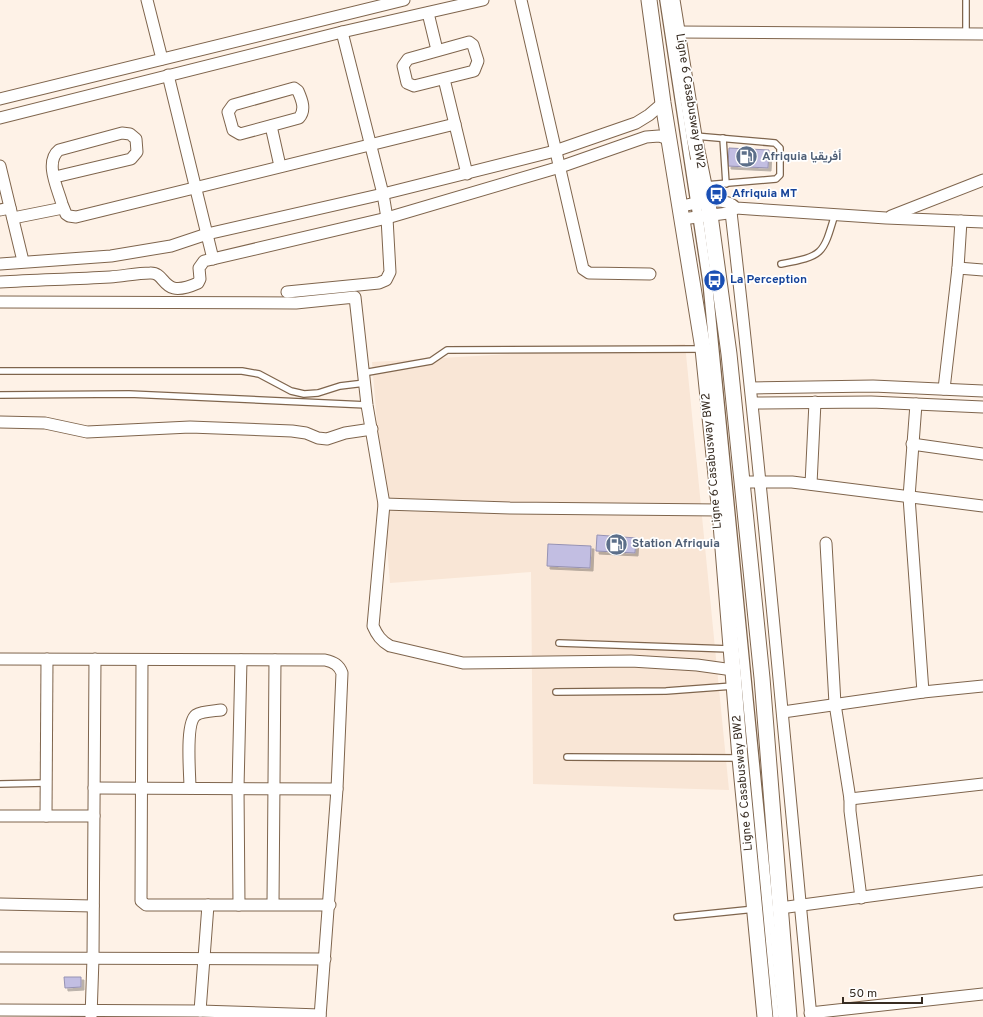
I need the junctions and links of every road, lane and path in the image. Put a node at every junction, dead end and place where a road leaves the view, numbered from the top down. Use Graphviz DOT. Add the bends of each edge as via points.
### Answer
graph roads {
  1 [pos="147,0"];
  2 [pos="404,0"];
  3 [pos="484,0"];
  4 [pos="521,0"];
  5 [pos="649,0"];
  6 [pos="663,0"];
  7 [pos="668,0"];
  8 [pos="672,0"];
  9 [pos="966,0"];
  10 [pos="441,4"];
  11 [pos="428,13"];
  12 [pos="342,32"];
  13 [pos="676,32"];
  14 [pos="966,34"];
  15 [pos="983,34"];
  16 [pos="437,50"];
  17 [pos="162,59"];
  18 [pos="168,75"];
  19 [pos="444,79"];
  20 [pos="0,99"];
  21 [pos="663,103"];
  22 [pos="0,118"];
  23 [pos="636,123"];
  24 [pos="455,124"];
  25 [pos="271,126"];
  26 [pos="694,136"];
  27 [pos="723,138"];
  28 [pos="641,139"];
  29 [pos="669,139"];
  30 [pos="370,143"];
  31 [pos="555,151"];
  32 [pos="0,166"];
  33 [pos="280,166"];
  34 [pos="560,167"];
  35 [pos="467,174"];
  36 [pos="55,177"];
  37 [pos="983,180"];
  38 [pos="726,184"];
  39 [pos="704,186"];
  40 [pos="196,188"];
  41 [pos="383,194"];
  42 [pos="63,208"];
  43 [pos="734,210"];
  44 [pos="696,211"];
  45 [pos="8,212"];
  46 [pos="835,214"];
  47 [pos="387,218"];
  48 [pos="886,218"];
  49 [pos="961,221"];
  50 [pos="983,222"];
  51 [pos="207,234"];
  52 [pos="213,259"];
  53 [pos="23,261"];
  54 [pos="0,264"];
  55 [pos="781,264"];
  56 [pos="958,268"];
  57 [pos="983,270"];
  58 [pos="650,274"];
  59 [pos="0,282"];
  60 [pos="287,292"];
  61 [pos="0,302"];
  62 [pos="703,348"];
  63 [pos="0,371"];
  64 [pos="364,378"];
  65 [pos="751,388"];
  66 [pos="944,389"];
  67 [pos="983,391"];
  68 [pos="0,395"];
  69 [pos="815,402"];
  70 [pos="753,403"];
  71 [pos="367,404"];
  72 [pos="916,404"];
  73 [pos="983,407"];
  74 [pos="0,422"];
  75 [pos="372,429"];
  76 [pos="912,444"];
  77 [pos="983,454"];
  78 [pos="759,481"];
  79 [pos="741,482"];
  80 [pos="811,484"];
  81 [pos="909,497"];
  82 [pos="384,504"];
  83 [pos="983,506"];
  84 [pos="719,510"];
  85 [pos="826,542"];
  86 [pos="559,643"];
  87 [pos="732,649"];
  88 [pos="0,659"];
  89 [pos="47,659"];
  90 [pos="95,659"];
  91 [pos="142,660"];
  92 [pos="241,660"];
  93 [pos="275,660"];
  94 [pos="734,670"];
  95 [pos="735,686"];
  96 [pos="983,686"];
  97 [pos="556,692"];
  98 [pos="923,692"];
  99 [pos="835,704"];
  100 [pos="221,710"];
  101 [pos="783,712"];
  102 [pos="567,757"];
  103 [pos="740,758"];
  104 [pos="46,783"];
  105 [pos="0,784"];
  106 [pos="983,784"];
  107 [pos="94,788"];
  108 [pos="140,788"];
  109 [pos="190,788"];
  110 [pos="238,788"];
  111 [pos="274,788"];
  112 [pos="337,789"];
  113 [pos="850,799"];
  114 [pos="0,816"];
  115 [pos="46,816"];
  116 [pos="94,816"];
  117 [pos="983,881"];
  118 [pos="861,898"];
  119 [pos="0,904"];
  120 [pos="239,904"];
  121 [pos="273,904"];
  122 [pos="208,905"];
  123 [pos="330,905"];
  124 [pos="94,906"];
  125 [pos="801,906"];
  126 [pos="755,908"];
  127 [pos="780,908"];
  128 [pos="678,917"];
  129 [pos="0,958"];
  130 [pos="93,958"];
  131 [pos="205,958"];
  132 [pos="325,959"];
  133 [pos="983,994"];
  134 [pos="0,1010"];
  135 [pos="200,1011"];
  136 [pos="46,1014"];
  137 [pos="91,1014"];
  138 [pos="141,1014"];
  139 [pos="249,1015"];
  140 [pos="811,1015"];
  141 [pos="320,1016"];
  142 [pos="765,1017"];
  143 [pos="776,1017"];
  144 [pos="780,1017"];
  145 [pos="789,1017"];
  1 -- 17 [label="street"];
  2 -- 17 [label="street"];
  3 -- 10 [label="street"];
  4 -- 31 [label="street"];
  5 -- 21 [label="main road"];
  6 -- 44 [label="lane, Ligne 6 Casabusway BW2"];
  7 -- 44 [label="lane, Ligne 6 Casabusway BW2"];
  8 -- 13 [label="main road"];
  9 -- 14 [label="lane"];
  10 -- 11 [label="street"];
  11 -- 12 [label="street"];
  11 -- 16 [label="street"];
  12 -- 18 [label="street"];
  12 -- 30 [label="street"];
  13 -- 14 [label="street"];
  13 -- 26 [label="main road"];
  14 -- 15 [label="street"];
  16 -- 19 [label="street" via="408,59 403,66 406,80 408,85 414,86"];
  16 -- 19 [label="street" via="469,42 474,47 478,61 474,72"];
  17 -- 20 [label="street"];
  18 -- 22 [label="street"];
  18 -- 40 [label="street"];
  19 -- 24 [label="street"];
  21 -- 23 [label="street"];
  21 -- 29 [label="main road"];
  23 -- 28 [label="street"];
  23 -- 31 [label="street"];
  24 -- 30 [label="street"];
  24 -- 35 [label="street"];
  25 -- 25 [label="street" via="295,119 301,114 303,107 296,89 236,103 228,112 232,128 237,134"];
  25 -- 33 [label="street"];
  26 -- 27 [label="lane"];
  26 -- 39 [label="main road"];
  27 -- 38 [label="lane"];
  27 -- 38 [label="lane" via="775,143 780,148 780,175 776,179"];
  28 -- 29 [label="street" via="654,136"];
  28 -- 34 [label="street"];
  29 -- 44 [label="main road"];
  30 -- 33 [label="street"];
  30 -- 41 [label="street"];
  31 -- 34 [label="street"];
  31 -- 35 [label="street"];
  32 -- 45 [label="street"];
  33 -- 40 [label="street"];
  34 -- 47 [label="street"];
  34 -- 58 [label="street" via="583,269 589,273"];
  35 -- 41 [label="street"];
  36 -- 36 [label="street" via="52,161 59,150 122,133 130,134 136,139 138,152 131,159"];
  36 -- 42 [label="street"];
  37 -- 48 [label="street"];
  38 -- 39 [label="lane"];
  39 -- 44 [label="main road"];
  40 -- 42 [label="street" via="76,217 68,216"];
  40 -- 51 [label="street"];
  41 -- 47 [label="street"];
  41 -- 51 [label="street"];
  42 -- 45 [label="street"];
  43 -- 44 [label="street"];
  43 -- 46 [label="street"];
  43 -- 65 [label="street"];
  44 -- 62 [label="main road"];
  44 -- 79 [label="main road" via="729,354"];
  44 -- 143 [label="lane, Ligne 6 Casabusway BW2" via="707,298"];
  44 -- 144 [label="lane, Ligne 6 Casabusway BW2" via="710,280"];
  45 -- 53 [label="street"];
  46 -- 48 [label="street"];
  46 -- 55 [label="lane" via="825,246 819,253 810,259"];
  47 -- 52 [label="street"];
  47 -- 60 [label="street" via="390,268 386,280 379,283"];
  48 -- 49 [label="street"];
  49 -- 50 [label="street"];
  49 -- 56 [label="street"];
  51 -- 52 [label="street"];
  51 -- 53 [label="street" via="171,246 132,254"];
  52 -- 59 [label="street" via="200,265 198,283 177,289 170,287 158,275 150,272 110,277"];
  53 -- 54 [label="street"];
  56 -- 57 [label="street"];
  56 -- 66 [label="street"];
  61 -- 64 [label="street" via="296,303 355,297"];
  62 -- 64 [label="lane" via="447,350 431,361 378,372"];
  62 -- 84 [label="main road"];
  63 -- 64 [label="lane" via="242,371 259,374 291,391 304,394 318,393"];
  64 -- 71 [label="street"];
  65 -- 66 [label="street" via="850,385"];
  65 -- 70 [label="street"];
  66 -- 67 [label="street"];
  68 -- 71 [label="lane" via="129,394"];
  69 -- 70 [label="street"];
  69 -- 72 [label="street"];
  69 -- 80 [label="street"];
  70 -- 78 [label="street"];
  71 -- 75 [label="street"];
  72 -- 73 [label="street"];
  72 -- 76 [label="street"];
  74 -- 75 [label="street" via="45,423 87,432 190,427 292,431 306,432 327,439"];
  75 -- 82 [label="street"];
  76 -- 77 [label="street"];
  76 -- 81 [label="street"];
  78 -- 79 [label="street"];
  78 -- 80 [label="street"];
  78 -- 101 [label="street"];
  79 -- 127 [label="main road" via="762,678"];
  80 -- 81 [label="street"];
  81 -- 83 [label="street"];
  81 -- 98 [label="street"];
  82 -- 84 [label="street"];
  82 -- 94 [label="street" via="373,626 376,634 390,646 470,663 631,661"];
  84 -- 87 [label="main road"];
  85 -- 99 [label="street"];
  86 -- 87 [label="lane"];
  87 -- 94 [label="main road"];
  88 -- 89 [label="street"];
  89 -- 90 [label="street"];
  89 -- 104 [label="street"];
  90 -- 91 [label="street"];
  90 -- 107 [label="street"];
  91 -- 92 [label="street"];
  91 -- 108 [label="street"];
  92 -- 93 [label="street"];
  92 -- 110 [label="street"];
  93 -- 111 [label="street"];
  93 -- 112 [label="street" via="325,660 340,668 342,674"];
  94 -- 95 [label="main road"];
  95 -- 97 [label="lane" via="666,691"];
  95 -- 103 [label="main road"];
  96 -- 98 [label="street"];
  98 -- 99 [label="street"];
  99 -- 101 [label="street"];
  99 -- 113 [label="street"];
  100 -- 109 [label="street" via="198,713 193,718 190,729"];
  101 -- 125 [label="street"];
  102 -- 103 [label="lane"];
  103 -- 126 [label="main road"];
  104 -- 105 [label="lane"];
  104 -- 115 [label="street"];
  106 -- 113 [label="street"];
  107 -- 108 [label="street"];
  107 -- 116 [label="street"];
  108 -- 109 [label="street"];
  108 -- 122 [label="street" via="141,901 146,905"];
  109 -- 110 [label="street"];
  110 -- 111 [label="street"];
  110 -- 120 [label="street"];
  111 -- 112 [label="street"];
  111 -- 121 [label="street"];
  112 -- 123 [label="street"];
  113 -- 118 [label="street"];
  114 -- 115 [label="street"];
  115 -- 116 [label="street"];
  116 -- 124 [label="street"];
  117 -- 118 [label="street"];
  118 -- 125 [label="street"];
  119 -- 124 [label="street"];
  120 -- 121 [label="street"];
  120 -- 122 [label="street"];
  121 -- 123 [label="street"];
  122 -- 131 [label="street"];
  123 -- 132 [label="street"];
  124 -- 130 [label="street"];
  125 -- 127 [label="street"];
  125 -- 140 [label="street"];
  126 -- 128 [label="lane"];
  126 -- 142 [label="main road"];
  127 -- 145 [label="main road"];
  129 -- 130 [label="street"];
  130 -- 131 [label="street"];
  130 -- 137 [label="street"];
  131 -- 132 [label="street"];
  131 -- 135 [label="street"];
  132 -- 141 [label="street"];
  133 -- 140 [label="street"];
  134 -- 136 [label="street"];
  135 -- 138 [label="street"];
  135 -- 139 [label="street"];
  136 -- 137 [label="street"];
  137 -- 138 [label="street"];
  139 -- 141 [label="street"];
}
